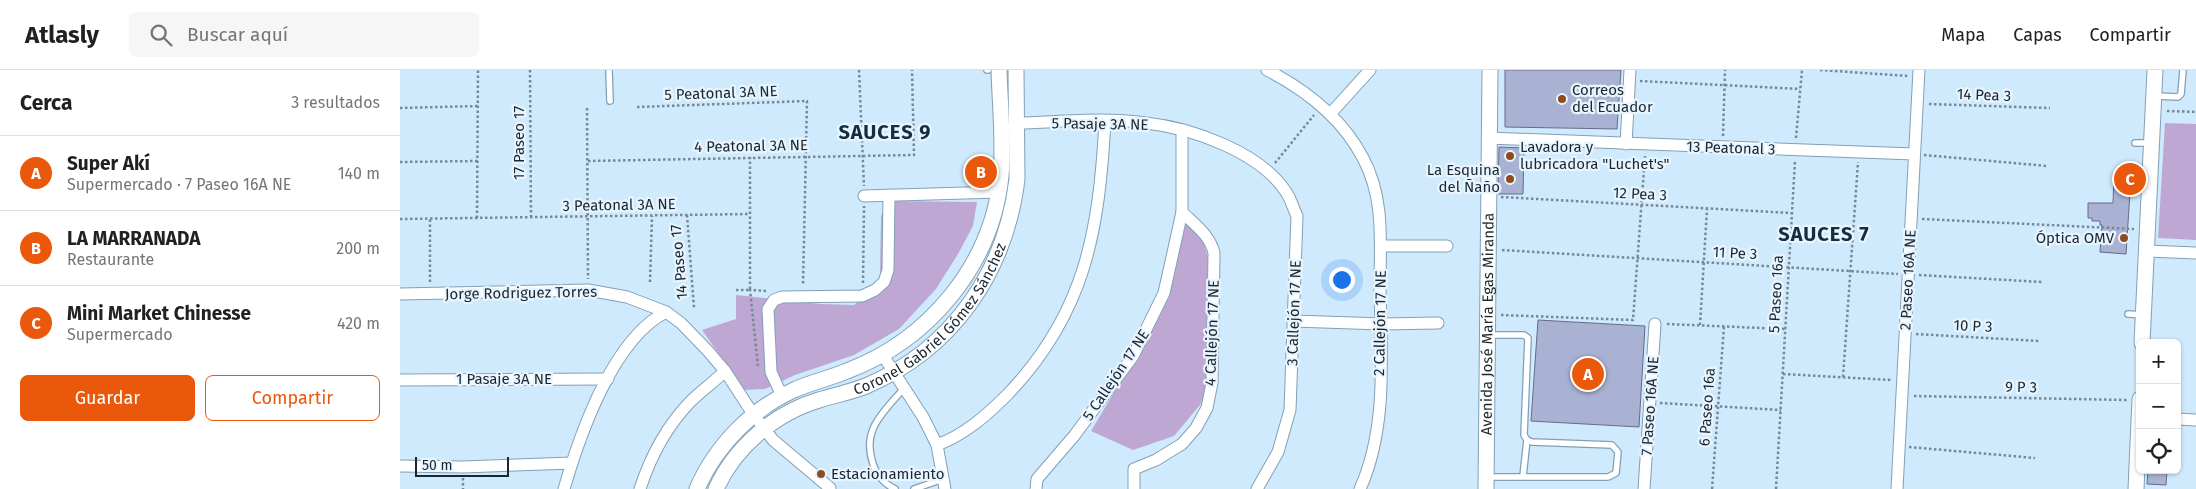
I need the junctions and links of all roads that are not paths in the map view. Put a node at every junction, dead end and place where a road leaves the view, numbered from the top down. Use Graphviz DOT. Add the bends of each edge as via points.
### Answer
graph roads {
  1 [pos="609,70"];
  2 [pos="999,70"];
  3 [pos="1016,70"];
  4 [pos="1266,70"];
  5 [pos="1370,70"];
  6 [pos="1490,70"];
  7 [pos="2155,70"];
  8 [pos="2183,70"];
  9 [pos="1918,73"];
  10 [pos="1629,75"];
  11 [pos="610,101"];
  12 [pos="2153,103"];
  13 [pos="1326,109"];
  14 [pos="1105,121"];
  15 [pos="1017,123"];
  16 [pos="1182,130"];
  17 [pos="1488,138"];
  18 [pos="2135,143"];
  19 [pos="2152,143"];
  20 [pos="1626,144"];
  21 [pos="1914,154"];
  22 [pos="998,192"];
  23 [pos="889,195"];
  24 [pos="864,196"];
  25 [pos="1182,212"];
  26 [pos="1297,216"];
  27 [pos="1381,246"];
  28 [pos="1447,246"];
  29 [pos="2147,251"];
  30 [pos="2196,254"];
  31 [pos="400,294"];
  32 [pos="666,312"];
  33 [pos="2128,314"];
  34 [pos="2144,315"];
  35 [pos="1293,321"];
  36 [pos="1438,323"];
  37 [pos="1382,324"];
  38 [pos="1655,324"];
  39 [pos="1486,335"];
  40 [pos="2142,339"];
  41 [pos="882,354"];
  42 [pos="725,371"];
  43 [pos="895,372"];
  44 [pos="608,379"];
  45 [pos="400,380"];
  46 [pos="905,387"];
  47 [pos="782,396"];
  48 [pos="752,414"];
  49 [pos="2181,419"];
  50 [pos="2196,420"];
  51 [pos="764,429"];
  52 [pos="2139,429"];
  53 [pos="1527,440"];
  54 [pos="936,446"];
  55 [pos="572,463"];
  56 [pos="400,466"];
  57 [pos="1523,476"];
  58 [pos="1486,483"];
  59 [pos="944,484"];
  60 [pos="830,488"];
  61 [pos="1360,488"];
  62 [pos="564,489"];
  63 [pos="640,489"];
  64 [pos="697,489"];
  65 [pos="716,489"];
  66 [pos="895,489"];
  67 [pos="914,489"];
  68 [pos="1036,489"];
  69 [pos="1134,489"];
  70 [pos="1257,489"];
  71 [pos="1644,489"];
  72 [pos="1897,489"];
  73 [pos="2136,489"];
  1 -- 11 [label="lane"];
  2 -- 22 [label="street, Coronel Gabriel Gómez Sánchez" via="1002,155"];
  3 -- 15 [label="street, Coronel Gabriel Gómez Sánchez"];
  4 -- 13 [label="street, 2 Callejón 17 NE"];
  5 -- 13 [label="street"];
  6 -- 17 [label="street, Avenida José María Egas Miranda"];
  7 -- 12 [label="street"];
  8 -- 12 [label="lane" via="2182,91 2178,97"];
  9 -- 21 [label="street, 2 Paseo 16A NE"];
  10 -- 20 [label="street"];
  12 -- 19 [label="street"];
  13 -- 27 [label="street, 2 Callejón 17 NE" via="1364,159 1377,194"];
  14 -- 15 [label="street, 5 Pasaje 3A NE"];
  14 -- 16 [label="street, 5 Pasaje 3A NE" via="1146,123"];
  14 -- 54 [label="street" via="1102,177 1094,232 1082,274 1066,310 1054,333 1019,382 969,429"];
  15 -- 43 [label="street, Coronel Gabriel Gómez Sánchez" via="1015,196 996,260 973,300 955,322"];
  16 -- 25 [label="street, 5 Callejón 17 NE"];
  16 -- 26 [label="street, 5 Pasaje 3A NE" via="1228,147 1268,172 1286,191"];
  17 -- 20 [label="street, 13 Peatonal 3"];
  17 -- 39 [label="street, Avenida José María Egas Miranda"];
  18 -- 19 [label="lane"];
  19 -- 29 [label="street"];
  20 -- 21 [label="street, 13 Peatonal 3"];
  21 -- 72 [label="street, 2 Paseo 16A NE"];
  22 -- 23 [label="street"];
  22 -- 41 [label="street, Coronel Gabriel Gómez Sánchez" via="984,242 959,287 921,328"];
  23 -- 24 [label="street"];
  23 -- 47 [label="street" via="888,270 884,282 876,290 862,296 782,297 774,300 768,308 771,372"];
  25 -- 68 [label="street, 5 Callejón 17 NE" via="1166,288 1142,340 1074,436 1037,479"];
  25 -- 69 [label="street, 4 Callejón 17 NE" via="1208,238 1214,253 1211,389 1204,413 1186,439 1156,460 1135,468"];
  26 -- 35 [label="street, 3 Callejón 17 NE"];
  27 -- 28 [label="street"];
  27 -- 37 [label="street, 2 Callejón 17 NE"];
  29 -- 30 [label="street"];
  29 -- 34 [label="street"];
  31 -- 32 [label="street, Jorge Rodriguez Torres" via="588,290 626,296"];
  32 -- 42 [label="street, Jorge Rodriguez Torres" via="681,323"];
  32 -- 44 [label="street" via="652,320 632,340"];
  33 -- 34 [label="lane"];
  34 -- 40 [label="street"];
  35 -- 37 [label="street"];
  35 -- 70 [label="street, 3 Callejón 17 NE" via="1290,410 1278,452"];
  36 -- 37 [label="street"];
  37 -- 61 [label="street, 2 Callejón 17 NE" via="1376,436"];
  38 -- 71 [label="street, 7 Paseo 16A NE"];
  39 -- 53 [label="lane" via="1524,335 1528,338 1524,435"];
  39 -- 58 [label="street, Avenida José María Egas Miranda"];
  41 -- 43 [label="street"];
  41 -- 47 [label="street, Coronel Gabriel Gómez Sánchez" via="846,372"];
  42 -- 48 [label="street, Jorge Rodriguez Torres"];
  42 -- 63 [label="street" via="690,402 676,420 652,460"];
  43 -- 46 [label="street"];
  43 -- 51 [label="street, Coronel Gabriel Gómez Sánchez" via="866,386 799,407"];
  44 -- 45 [label="street, 1 Pasaje 3A NE"];
  44 -- 55 [label="street"];
  46 -- 54 [label="street"];
  46 -- 66 [label="lane" via="876,423 869,439 871,458 878,476"];
  47 -- 48 [label="street, Coronel Gabriel Gómez Sánchez"];
  48 -- 51 [label="street, Jorge Rodriguez Torres"];
  48 -- 64 [label="street, Coronel Gabriel Gómez Sánchez" via="720,451"];
  49 -- 50 [label="street"];
  51 -- 60 [label="street, Jorge Rodriguez Torres"];
  51 -- 65 [label="street, Coronel Gabriel Gómez Sánchez" via="732,462"];
  52 -- 73 [label="street"];
  53 -- 57 [label="lane"];
  53 -- 57 [label="lane" via="1612,445 1617,448 1616,472 1608,477"];
  54 -- 59 [label="street"];
  55 -- 56 [label="street"];
  55 -- 62 [label="street"];
  57 -- 58 [label="lane"];
  59 -- 67 [label="lane"];
}
